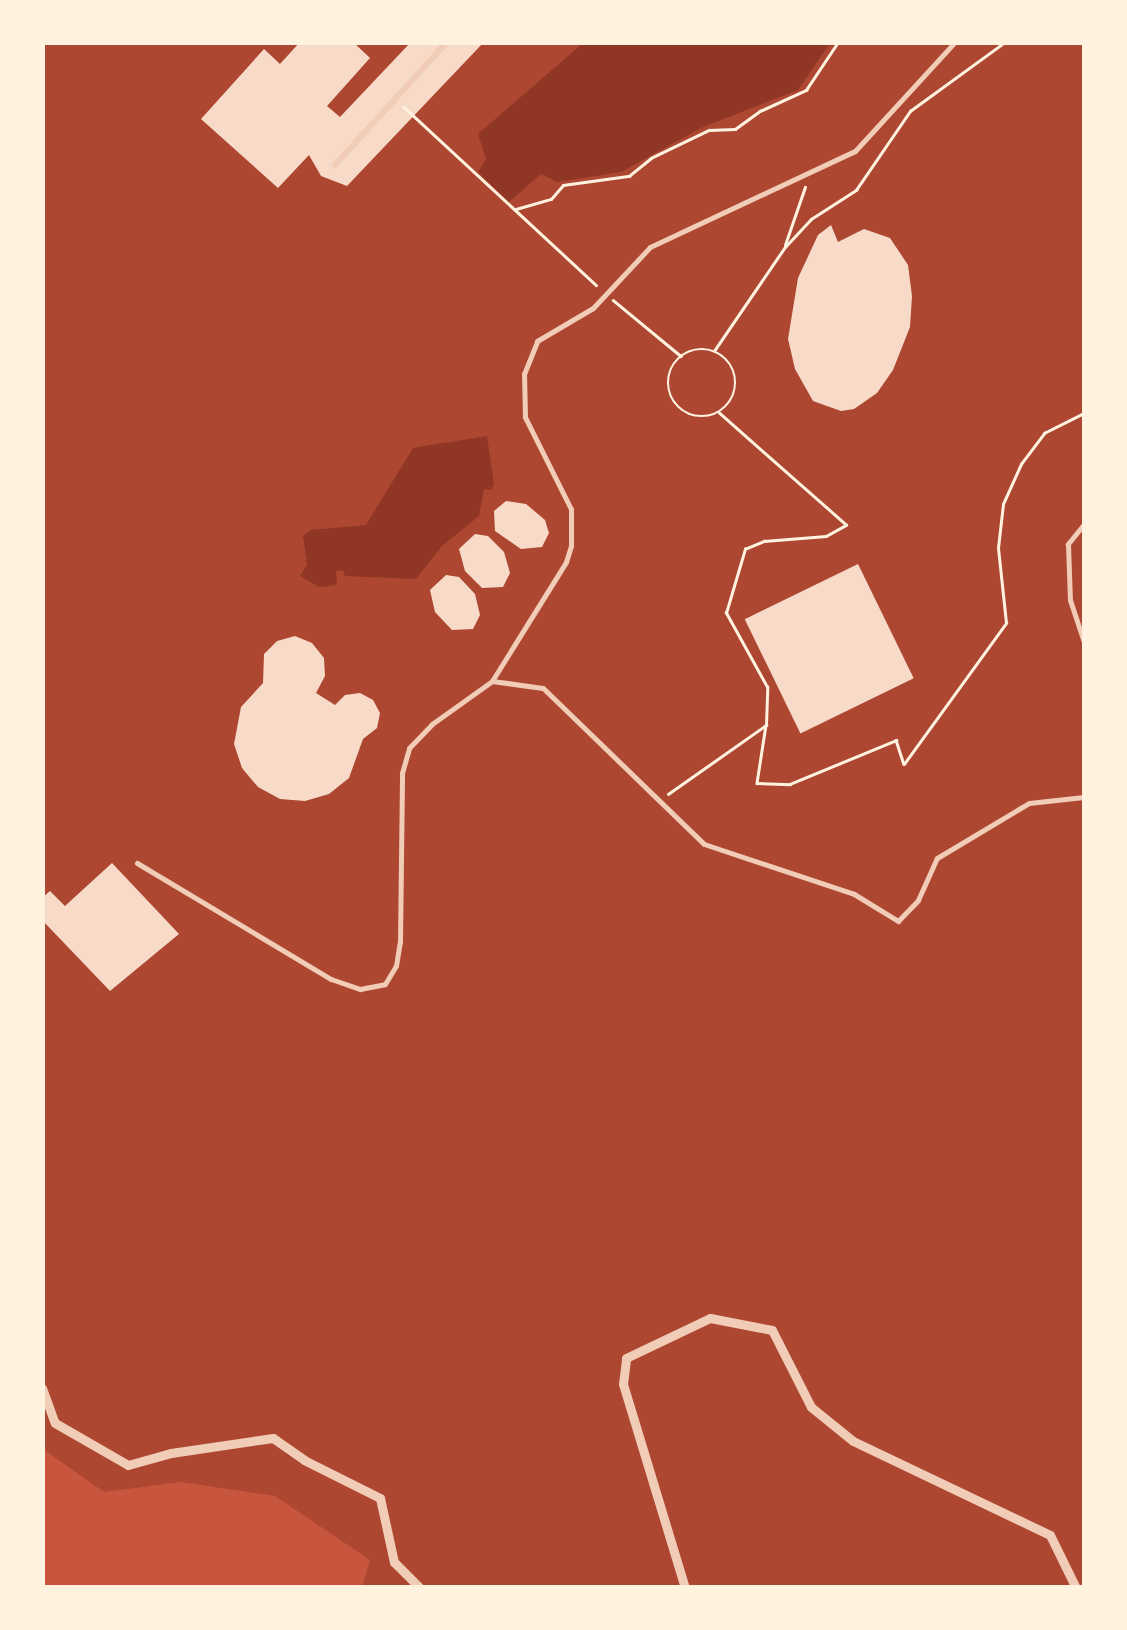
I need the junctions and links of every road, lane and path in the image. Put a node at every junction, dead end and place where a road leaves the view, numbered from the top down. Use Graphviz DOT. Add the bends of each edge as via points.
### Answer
graph roads {
  1 [pos="446,42"];
  2 [pos="838,42"];
  3 [pos="955,42"];
  4 [pos="1005,42"];
  5 [pos="396,99"];
  6 [pos="335,165"];
  7 [pos="810,175"];
  8 [pos="515,209"];
  9 [pos="785,247"];
  10 [pos="608,295"];
  11 [pos="714,351"];
  12 [pos="681,356"];
  13 [pos="719,413"];
  14 [pos="1084,413"];
  15 [pos="1084,524"];
  16 [pos="1084,642"];
  17 [pos="492,682"];
  18 [pos="766,725"];
  19 [pos="1084,797"];
  20 [pos="657,802"];
  21 [pos="137,863"];
  22 [pos="42,1388"];
  23 [pos="420,1588"];
  24 [pos="685,1588"];
  25 [pos="1076,1588"];
  1 -- 5 [label="street"];
  2 -- 8 [label="path" via="806,90 735,129 709,130 629,176 563,185 551,199"];
  3 -- 7 [label="lane" via="855,151"];
  4 -- 9 [label="path" via="910,111 856,190"];
  5 -- 6 [label="street"];
  5 -- 8 [label="path"];
  7 -- 9 [label="path"];
  7 -- 10 [label="lane" via="650,247"];
  8 -- 10 [label="path"];
  9 -- 11 [label="path"];
  10 -- 12 [label="path"];
  10 -- 17 [label="lane" via="550,330 529,356 525,417 562,485 574,527 566,562"];
  11 -- 12 [label="path"];
  11 -- 13 [label="path" via="731,365 737,386"];
  12 -- 13 [label="path" via="669,375 672,398 698,417"];
  13 -- 18 [label="path" via="846,525 826,536 746,548 726,613 766,687"];
  14 -- 18 [label="path" via="1044,433 1021,464 1004,504 998,548 1006,624 904,764 896,740 790,784 757,783"];
  15 -- 16 [label="lane" via="1068,544 1070,600"];
  17 -- 20 [label="lane" via="543,688"];
  17 -- 21 [label="lane" via="408,748 400,942 386,984 360,989 331,979"];
  18 -- 20 [label="path"];
  19 -- 20 [label="lane" via="1029,804 938,858 918,900 898,921 854,894 704,844"];
  22 -- 23 [label="street" via="55,1423 128,1465 273,1438 380,1498 394,1562"];
  24 -- 25 [label="street" via="623,1384 626,1358 710,1318 772,1330 811,1407 853,1441 1050,1535"];
}
